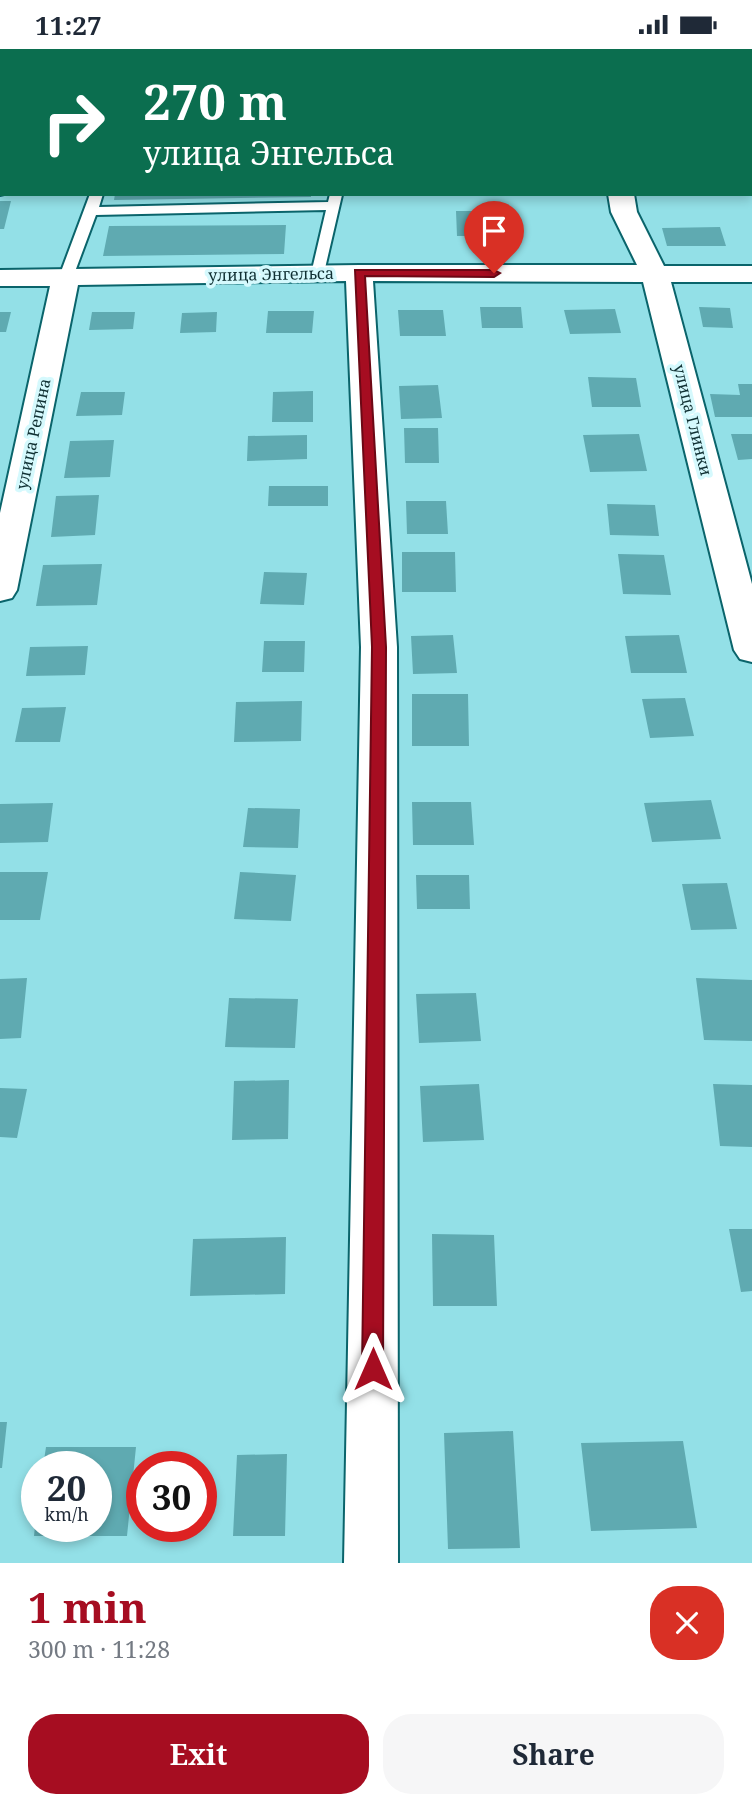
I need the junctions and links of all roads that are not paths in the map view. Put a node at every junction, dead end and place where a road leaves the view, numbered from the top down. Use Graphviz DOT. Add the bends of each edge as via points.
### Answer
graph roads {
  1 [pos="96,196"];
  2 [pos="621,196"];
  3 [pos="335,200"];
  4 [pos="92,211"];
  5 [pos="359,272"];
  6 [pos="318,274"];
  7 [pos="655,274"];
  8 [pos="752,274"];
  9 [pos="66,277"];
  10 [pos="0,278"];
  11 [pos="0,590"];
  12 [pos="752,650"];
  13 [pos="371,1563"];
  1 -- 4 [label="lane"];
  2 -- 7 [label="street, улица Глинки" via="624,212"];
  3 -- 4 [label="lane"];
  3 -- 6 [label="lane"];
  4 -- 9 [label="lane"];
  5 -- 6 [label="street, улица Энгельса"];
  5 -- 7 [label="street, улица Энгельса"];
  5 -- 13 [label="street" via="379,647"];
  6 -- 9 [label="street, улица Энгельса"];
  7 -- 8 [label="street, улица Энгельса"];
  7 -- 12 [label="street, улица Глинки"];
  9 -- 10 [label="street, улица Энгельса"];
  9 -- 11 [label="street, улица Репина"];
}
